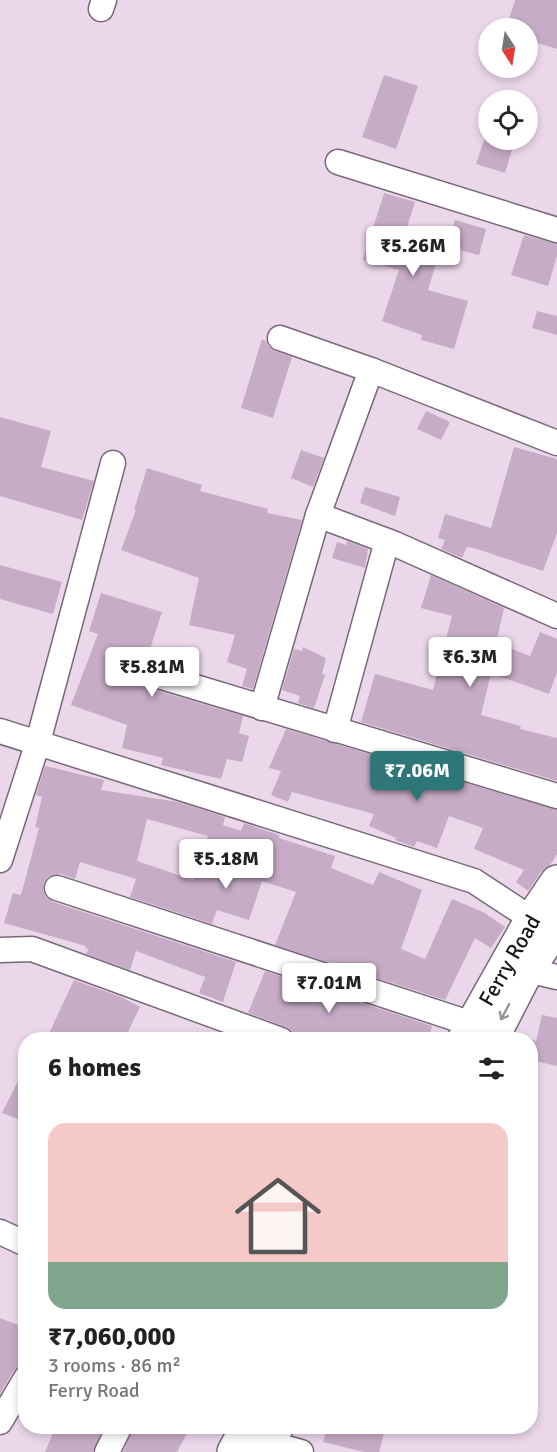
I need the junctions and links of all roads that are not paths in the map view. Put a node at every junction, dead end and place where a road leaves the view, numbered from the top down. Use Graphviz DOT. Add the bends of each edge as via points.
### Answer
graph roads {
  1 [pos="338,162"];
  2 [pos="557,230"];
  3 [pos="280,338"];
  4 [pos="371,370"];
  5 [pos="557,443"];
  6 [pos="113,463"];
  7 [pos="318,515"];
  8 [pos="387,541"];
  9 [pos="557,616"];
  10 [pos="142,670"];
  11 [pos="262,708"];
  12 [pos="335,730"];
  13 [pos="0,731"];
  14 [pos="38,742"];
  15 [pos="557,796"];
  16 [pos="0,860"];
  17 [pos="557,882"];
  18 [pos="57,888"];
  19 [pos="544,923"];
  20 [pos="0,951"];
  21 [pos="531,970"];
  22 [pos="259,1032"];
  23 [pos="470,1032"];
  24 [pos="478,1032"];
  25 [pos="0,1232"];
  26 [pos="18,1240"];
  27 [pos="18,1392"];
  28 [pos="0,1422"];
  29 [pos="116,1434"];
  30 [pos="256,1438"];
  31 [pos="107,1452"];
  32 [pos="301,1452"];
  1 -- 2 [label="street"];
  3 -- 4 [label="street"];
  4 -- 5 [label="street"];
  4 -- 7 [label="street"];
  6 -- 14 [label="street"];
  7 -- 8 [label="street"];
  7 -- 11 [label="street"];
  8 -- 9 [label="street"];
  8 -- 12 [label="street"];
  10 -- 11 [label="street"];
  11 -- 12 [label="street"];
  12 -- 15 [label="street"];
  13 -- 14 [label="street"];
  14 -- 16 [label="street"];
  14 -- 19 [label="street" via="474,881"];
  17 -- 19 [label="street, Ferry Road"];
  18 -- 23 [label="street"];
  19 -- 21 [label="street, Ferry Road"];
  20 -- 22 [label="street" via="32,949"];
  21 -- 24 [label="street, Ferry Road"];
  25 -- 26 [label="street"];
  27 -- 28 [label="street"];
  29 -- 31 [label="street"];
  30 -- 32 [label="street"];
}
